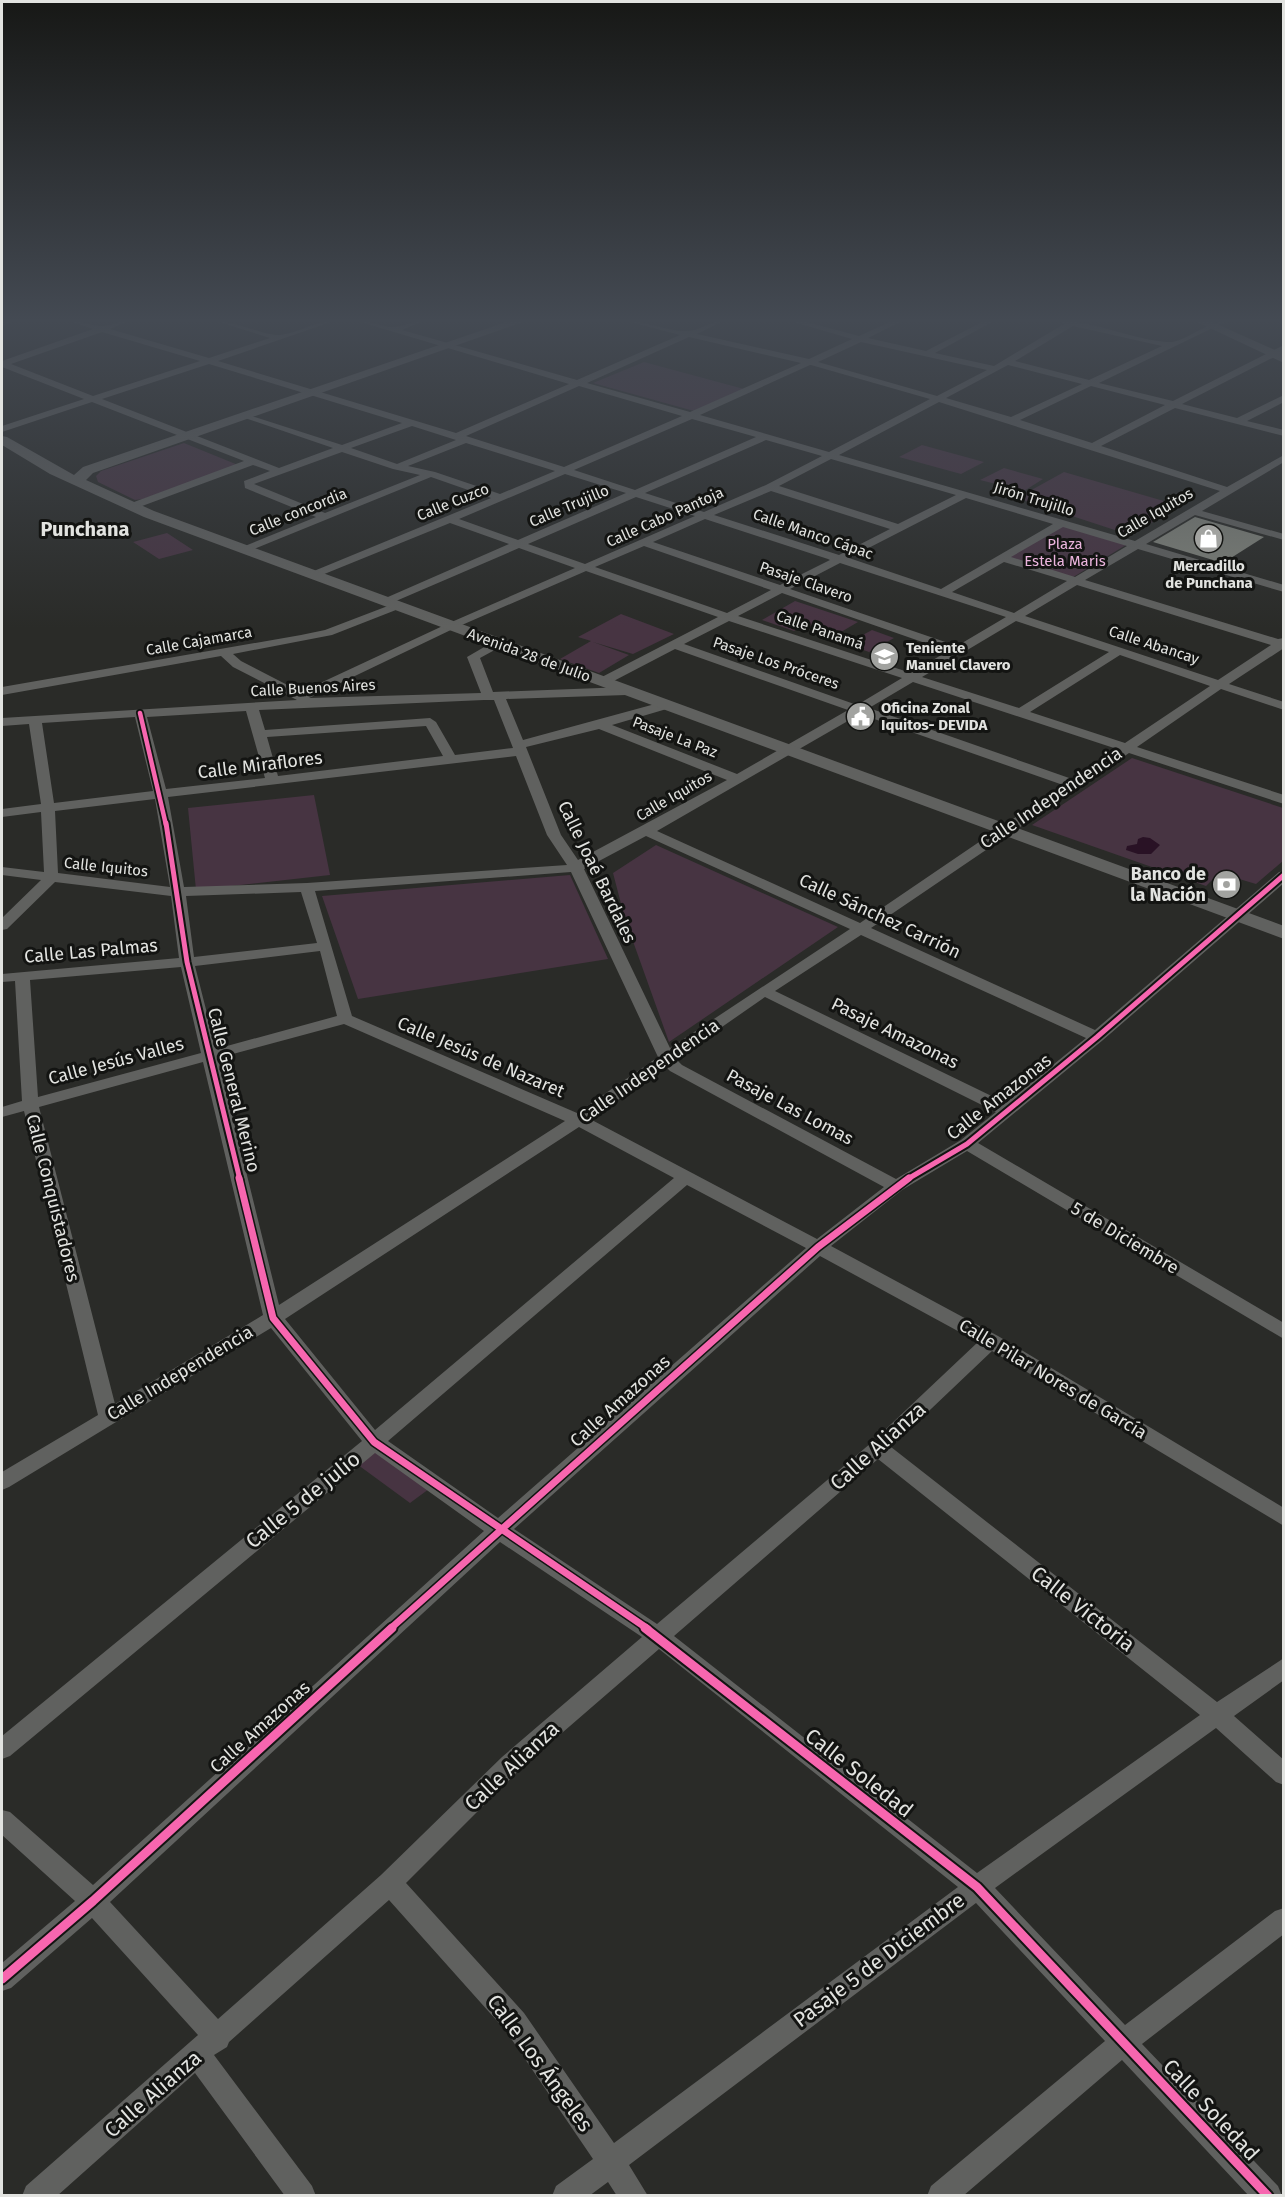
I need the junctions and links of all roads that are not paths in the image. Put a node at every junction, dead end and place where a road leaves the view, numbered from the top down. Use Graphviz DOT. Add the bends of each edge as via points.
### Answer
graph roads {
  1 [pos="18,424"];
  2 [pos="157,424"];
  3 [pos="220,424"];
  4 [pos="270,424"];
  5 [pos="409,424"];
  6 [pos="418,424"];
  7 [pos="493,424"];
  8 [pos="677,424"];
  9 [pos="715,424"];
  10 [pos="890,424"];
  11 [pos="1023,424"];
  12 [pos="1136,424"];
  13 [pos="1245,424"];
  14 [pos="2,429"];
  15 [pos="1284,433"];
  16 [pos="187,435"];
  17 [pos="764,437"];
  18 [pos="462,438"];
  19 [pos="2,440"];
  20 [pos="1093,446"];
  21 [pos="342,448"];
  22 [pos="830,456"];
  23 [pos="1284,458"];
  24 [pos="253,461"];
  25 [pos="1278,465"];
  26 [pos="397,467"];
  27 [pos="569,471"];
  28 [pos="281,472"];
  29 [pos="431,474"];
  30 [pos="80,478"];
  31 [pos="771,487"];
  32 [pos="1226,490"];
  33 [pos="639,492"];
  34 [pos="965,494"];
  35 [pos="501,498"];
  36 [pos="130,507"];
  37 [pos="1191,511"];
  38 [pos="709,515"];
  39 [pos="324,517"];
  40 [pos="450,519"];
  41 [pos="1062,523"];
  42 [pos="899,528"];
  43 [pos="1281,533"];
  44 [pos="646,543"];
  45 [pos="518,544"];
  46 [pos="1134,545"];
  47 [pos="244,550"];
  48 [pos="1003,558"];
  49 [pos="838,559"];
  50 [pos="585,568"];
  51 [pos="312,575"];
  52 [pos="1074,580"];
  53 [pos="780,589"];
  54 [pos="1284,589"];
  55 [pos="942,593"];
  56 [pos="391,604"];
  57 [pos="729,616"];
  58 [pos="1013,616"];
  59 [pos="451,626"];
  60 [pos="302,639"];
  61 [pos="498,643"];
  62 [pos="1282,643"];
  63 [pos="674,644"];
  64 [pos="957,650"];
  65 [pos="222,651"];
  66 [pos="1118,651"];
  67 [pos="237,664"];
  68 [pos="909,678"];
  69 [pos="602,682"];
  70 [pos="1219,684"];
  71 [pos="2,691"];
  72 [pos="627,691"];
  73 [pos="494,698"];
  74 [pos="304,700"];
  75 [pos="666,705"];
  76 [pos="1284,706"];
  77 [pos="252,708"];
  78 [pos="858,709"];
  79 [pos="140,713"];
  80 [pos="1020,713"];
  81 [pos="35,719"];
  82 [pos="2,722"];
  83 [pos="600,726"];
  84 [pos="260,734"];
  85 [pos="1127,747"];
  86 [pos="521,748"];
  87 [pos="791,749"];
  88 [pos="451,759"];
  89 [pos="737,779"];
  90 [pos="273,782"];
  91 [pos="1072,784"];
  92 [pos="161,795"];
  93 [pos="1284,800"];
  94 [pos="48,808"];
  95 [pos="2,813"];
  96 [pos="1006,828"];
  97 [pos="646,831"];
  98 [pos="576,867"];
  99 [pos="2,871"];
  100 [pos="1284,875"];
  101 [pos="51,878"];
  102 [pos="307,887"];
  103 [pos="178,891"];
  104 [pos="1240,912"];
  105 [pos="1284,923"];
  106 [pos="2,926"];
  107 [pos="862,928"];
  108 [pos="1284,933"];
  109 [pos="326,946"];
  110 [pos="187,962"];
  111 [pos="22,976"];
  112 [pos="2,978"];
  113 [pos="764,991"];
  114 [pos="345,1019"];
  115 [pos="1097,1037"];
  116 [pos="211,1056"];
  117 [pos="668,1060"];
  118 [pos="30,1104"];
  119 [pos="1008,1111"];
  120 [pos="2,1112"];
  121 [pos="578,1120"];
  122 [pos="967,1144"];
  123 [pos="684,1178"];
  124 [pos="896,1186"];
  125 [pos="818,1247"];
  126 [pos="273,1318"];
  127 [pos="1284,1332"];
  128 [pos="992,1341"];
  129 [pos="108,1416"];
  130 [pos="374,1442"];
  131 [pos="878,1448"];
  132 [pos="2,1482"];
  133 [pos="1284,1518"];
  134 [pos="499,1530"];
  135 [pos="659,1637"];
  136 [pos="1284,1667"];
  137 [pos="1217,1715"];
  138 [pos="2,1749"];
  139 [pos="1284,1775"];
  140 [pos="2,1820"];
  141 [pos="390,1883"];
  142 [pos="977,1887"];
  143 [pos="93,1901"];
  144 [pos="1284,1919"];
  145 [pos="2,1979"];
  146 [pos="1124,2042"];
  147 [pos="208,2046"];
  148 [pos="611,2162"];
  149 [pos="36,2196"];
  150 [pos="302,2196"];
  151 [pos="566,2196"];
  152 [pos="634,2196"];
  153 [pos="941,2196"];
  154 [pos="1268,2196"];
  1 -- 14 [label="street"];
  2 -- 16 [label="street"];
  3 -- 16 [label="main road"];
  4 -- 21 [label="street"];
  5 -- 21 [label="street"];
  6 -- 18 [label="street, Calle Manco Cápac"];
  7 -- 18 [label="street"];
  8 -- 27 [label="street, Calle Cuzco"];
  9 -- 17 [label="street, Jirón Trujillo"];
  10 -- 22 [label="street, Calle Cabo Pantoja"];
  11 -- 20 [label="street"];
  12 -- 20 [label="street"];
  13 -- 15 [label="street"];
  14 -- 30 [label="main road, Avenida 28 de Julio"];
  16 -- 24 [label="street"];
  16 -- 30 [label="main road" via="88,470"];
  17 -- 22 [label="street, Jirón Trujillo"];
  17 -- 33 [label="street, Calle Trujillo"];
  18 -- 26 [label="street"];
  18 -- 27 [label="street, Calle Manco Cápac"];
  19 -- 30 [label="main road, Avenida 28 de Julio"];
  20 -- 32 [label="street"];
  21 -- 26 [label="street"];
  21 -- 28 [label="street"];
  22 -- 31 [label="street, Calle Cabo Pantoja"];
  22 -- 34 [label="street, Jirón Trujillo"];
  23 -- 25 [label="street, Calle Iquitos"];
  24 -- 28 [label="street"];
  24 -- 36 [label="street"];
  25 -- 32 [label="street, Calle Iquitos"];
  26 -- 29 [label="street"];
  27 -- 33 [label="street, Calle Manco Cápac"];
  27 -- 35 [label="street, Calle Cuzco"];
  28 -- 39 [label="street" via="248,483 249,486"];
  29 -- 35 [label="street"];
  29 -- 39 [label="street, Calle concordia"];
  30 -- 36 [label="main road, Avenida 28 de Julio"];
  31 -- 38 [label="street, Calle Cabo Pantoja"];
  31 -- 42 [label="street"];
  32 -- 37 [label="street, Calle Iquitos"];
  33 -- 38 [label="street, Calle Manco Cápac"];
  33 -- 45 [label="street, Calle Trujillo"];
  34 -- 41 [label="street, Jirón Trujillo"];
  34 -- 42 [label="street"];
  35 -- 40 [label="street, Calle Cuzco"];
  36 -- 47 [label="main road, Avenida 28 de Julio"];
  37 -- 43 [label="street"];
  37 -- 46 [label="street, Calle Iquitos"];
  38 -- 44 [label="street, Calle Cabo Pantoja"];
  38 -- 49 [label="street, Calle Manco Cápac"];
  39 -- 47 [label="street, Calle concordia"];
  40 -- 45 [label="street, Calle Panamá"];
  40 -- 51 [label="street, Calle Cuzco"];
  41 -- 46 [label="street, Jirón Trujillo"];
  41 -- 48 [label="street"];
  42 -- 49 [label="street"];
  44 -- 50 [label="street, Calle Cabo Pantoja"];
  44 -- 53 [label="street, Pasaje Clavero"];
  45 -- 50 [label="street, Calle Panamá"];
  45 -- 56 [label="street, Calle Trujillo"];
  46 -- 52 [label="street, Calle Iquitos"];
  46 -- 54 [label="street, Jirón Trujillo"];
  47 -- 51 [label="main road, Avenida 28 de Julio"];
  48 -- 52 [label="street"];
  48 -- 55 [label="street"];
  49 -- 53 [label="street"];
  49 -- 55 [label="street, Calle Manco Cápac"];
  50 -- 57 [label="street, Calle Panamá"];
  50 -- 59 [label="street, Calle Cabo Pantoja"];
  51 -- 56 [label="main road, Avenida 28 de Julio"];
  52 -- 58 [label="street, Calle Iquitos"];
  52 -- 62 [label="street"];
  53 -- 57 [label="street"];
  53 -- 64 [label="street, Pasaje Clavero"];
  55 -- 58 [label="street, Calle Manco Cápac"];
  56 -- 59 [label="main road, Avenida 28 de Julio"];
  56 -- 60 [label="street, Calle Cajamarca" via="328,633"];
  57 -- 63 [label="street"];
  57 -- 68 [label="street, Calle Panamá"];
  58 -- 64 [label="street, Calle Iquitos"];
  58 -- 66 [label="street, Calle Abancay"];
  59 -- 61 [label="main road, Avenida 28 de Julio"];
  59 -- 74 [label="street, Calle Cabo Pantoja"];
  60 -- 65 [label="street, Calle Cajamarca"];
  60 -- 67 [label="street"];
  61 -- 69 [label="main road, Avenida 28 de Julio"];
  61 -- 73 [label="street, Calle Joaé Bardales" via="473,657"];
  62 -- 70 [label="street, Calle Independencia"];
  63 -- 69 [label="street"];
  63 -- 78 [label="street, Pasaje Los Próceres"];
  64 -- 68 [label="street, Calle Iquitos"];
  65 -- 67 [label="street"];
  65 -- 71 [label="street, Calle Cajamarca"];
  66 -- 70 [label="street, Calle Abancay"];
  66 -- 80 [label="street"];
  67 -- 74 [label="street"];
  68 -- 78 [label="street, Calle Iquitos"];
  68 -- 80 [label="street, Calle Panamá"];
  69 -- 72 [label="main road, Avenida 28 de Julio"];
  70 -- 76 [label="street, Calle Abancay"];
  70 -- 85 [label="street, Calle Independencia"];
  72 -- 73 [label="street, Calle Buenos Aires"];
  72 -- 75 [label="main road, Avenida 28 de Julio"];
  73 -- 74 [label="street, Calle Buenos Aires"];
  73 -- 86 [label="street, Calle Joaé Bardales"];
  74 -- 77 [label="street, Calle Buenos Aires"];
  75 -- 83 [label="street, Calle Miraflores"];
  75 -- 87 [label="main road, Avenida 28 de Julio"];
  77 -- 79 [label="street, Calle Buenos Aires"];
  77 -- 84 [label="street"];
  78 -- 87 [label="street, Calle Iquitos"];
  78 -- 91 [label="street, Pasaje Los Próceres"];
  79 -- 81 [label="street, Calle Buenos Aires"];
  79 -- 92 [label="street, Calle General Merino"];
  80 -- 85 [label="street, Calle Panamá"];
  81 -- 82 [label="street, Calle Buenos Aires"];
  81 -- 94 [label="street"];
  83 -- 86 [label="street, Calle Miraflores"];
  83 -- 89 [label="street, Pasaje La Paz"];
  84 -- 88 [label="street" via="430,723"];
  84 -- 90 [label="street"];
  85 -- 91 [label="street, Calle Independencia"];
  85 -- 93 [label="street, Calle Panamá"];
  86 -- 88 [label="street, Calle Miraflores"];
  86 -- 98 [label="street, Calle Joaé Bardales" via="554,835"];
  87 -- 89 [label="street, Calle Iquitos"];
  87 -- 96 [label="main road, Avenida 28 de Julio"];
  88 -- 90 [label="street, Calle Miraflores"];
  89 -- 97 [label="street, Calle Iquitos"];
  90 -- 92 [label="street, Calle Miraflores"];
  91 -- 96 [label="street, Calle Independencia"];
  92 -- 94 [label="street, Calle Miraflores"];
  92 -- 103 [label="street, Calle General Merino"];
  94 -- 95 [label="street, Calle Miraflores"];
  94 -- 101 [label="street"];
  96 -- 104 [label="main road, Avenida 28 de Julio"];
  96 -- 107 [label="street, Calle Independencia"];
  97 -- 98 [label="street, Calle Iquitos"];
  97 -- 107 [label="street, Calle Sánchez Carrión"];
  98 -- 102 [label="street, Calle Iquitos"];
  98 -- 117 [label="street, Calle Joaé Bardales"];
  99 -- 101 [label="street, Calle Iquitos"];
  100 -- 104 [label="street, Calle Amazonas"];
  101 -- 103 [label="street, Calle Iquitos"];
  101 -- 106 [label="street"];
  102 -- 103 [label="street, Calle Iquitos"];
  102 -- 109 [label="street"];
  103 -- 110 [label="street, Calle General Merino"];
  104 -- 105 [label="main road, Avenida 28 de Julio"];
  104 -- 108 [label="main road, Avenida 28 de Julio"];
  104 -- 115 [label="street, Calle Amazonas"];
  107 -- 113 [label="street, Calle Independencia"];
  107 -- 115 [label="street, Calle Sánchez Carrión"];
  109 -- 110 [label="street, Calle Las Palmas"];
  109 -- 114 [label="street"];
  110 -- 111 [label="street, Calle Las Palmas"];
  110 -- 116 [label="street, Calle General Merino"];
  111 -- 112 [label="street, Calle Las Palmas"];
  111 -- 118 [label="street, Calle Conquistadores"];
  113 -- 117 [label="street, Calle Independencia"];
  113 -- 119 [label="street, Pasaje Amazonas"];
  114 -- 116 [label="street, Calle Jesús Valles"];
  114 -- 121 [label="street, Calle Jesús de Nazaret"];
  115 -- 119 [label="street, Calle Amazonas"];
  116 -- 118 [label="street, Calle Jesús Valles"];
  116 -- 126 [label="street, Calle General Merino"];
  117 -- 121 [label="street, Calle Independencia"];
  117 -- 124 [label="street, Pasaje Las Lomas" via="676,1068"];
  118 -- 120 [label="street, Calle Jesús Valles"];
  118 -- 129 [label="street, Calle Conquistadores"];
  119 -- 122 [label="street, Calle Amazonas"];
  121 -- 123 [label="street, Calle Jesús de Nazaret"];
  121 -- 126 [label="street, Calle Independencia"];
  122 -- 124 [label="street, Calle Amazonas"];
  122 -- 127 [label="street, 5 de Diciembre"];
  123 -- 125 [label="street, Calle Jesús de Nazaret"];
  123 -- 130 [label="street, Calle 5 de julio"];
  124 -- 125 [label="street, Calle Amazonas"];
  125 -- 128 [label="street, Calle Pilar Nores de García"];
  125 -- 134 [label="street, Calle Amazonas"];
  126 -- 129 [label="street, Calle Independencia"];
  126 -- 130 [label="street, Calle General Merino"];
  128 -- 131 [label="street, Calle Alianza"];
  128 -- 133 [label="street, Calle Pilar Nores de García"];
  129 -- 132 [label="street, Calle Independencia"];
  130 -- 134 [label="street, Calle Soledad"];
  130 -- 138 [label="street, Calle 5 de julio"];
  131 -- 135 [label="street, Calle Alianza"];
  131 -- 137 [label="street, Calle Victoria"];
  134 -- 135 [label="street, Calle Soledad"];
  134 -- 143 [label="street, Calle Amazonas"];
  135 -- 141 [label="street, Calle Alianza" via="510,1764"];
  135 -- 142 [label="street, Calle Soledad"];
  136 -- 137 [label="street, Pasaje 5 de Diciembre"];
  137 -- 139 [label="street, Calle Victoria"];
  137 -- 142 [label="street, Pasaje 5 de Diciembre"];
  140 -- 143 [label="street"];
  141 -- 147 [label="street, Calle Alianza"];
  141 -- 148 [label="street, Calle Los Ángeles" via="515,2022"];
  142 -- 146 [label="street, Calle Soledad"];
  142 -- 148 [label="street, Pasaje 5 de Diciembre"];
  143 -- 145 [label="street, Calle Amazonas"];
  143 -- 147 [label="street"];
  144 -- 146 [label="street"];
  146 -- 153 [label="street"];
  146 -- 154 [label="street, Calle Soledad"];
  147 -- 149 [label="street, Calle Alianza"];
  147 -- 150 [label="street"];
  148 -- 151 [label="street, Pasaje 5 de Diciembre"];
  148 -- 152 [label="street, Calle Los Ángeles"];
}
